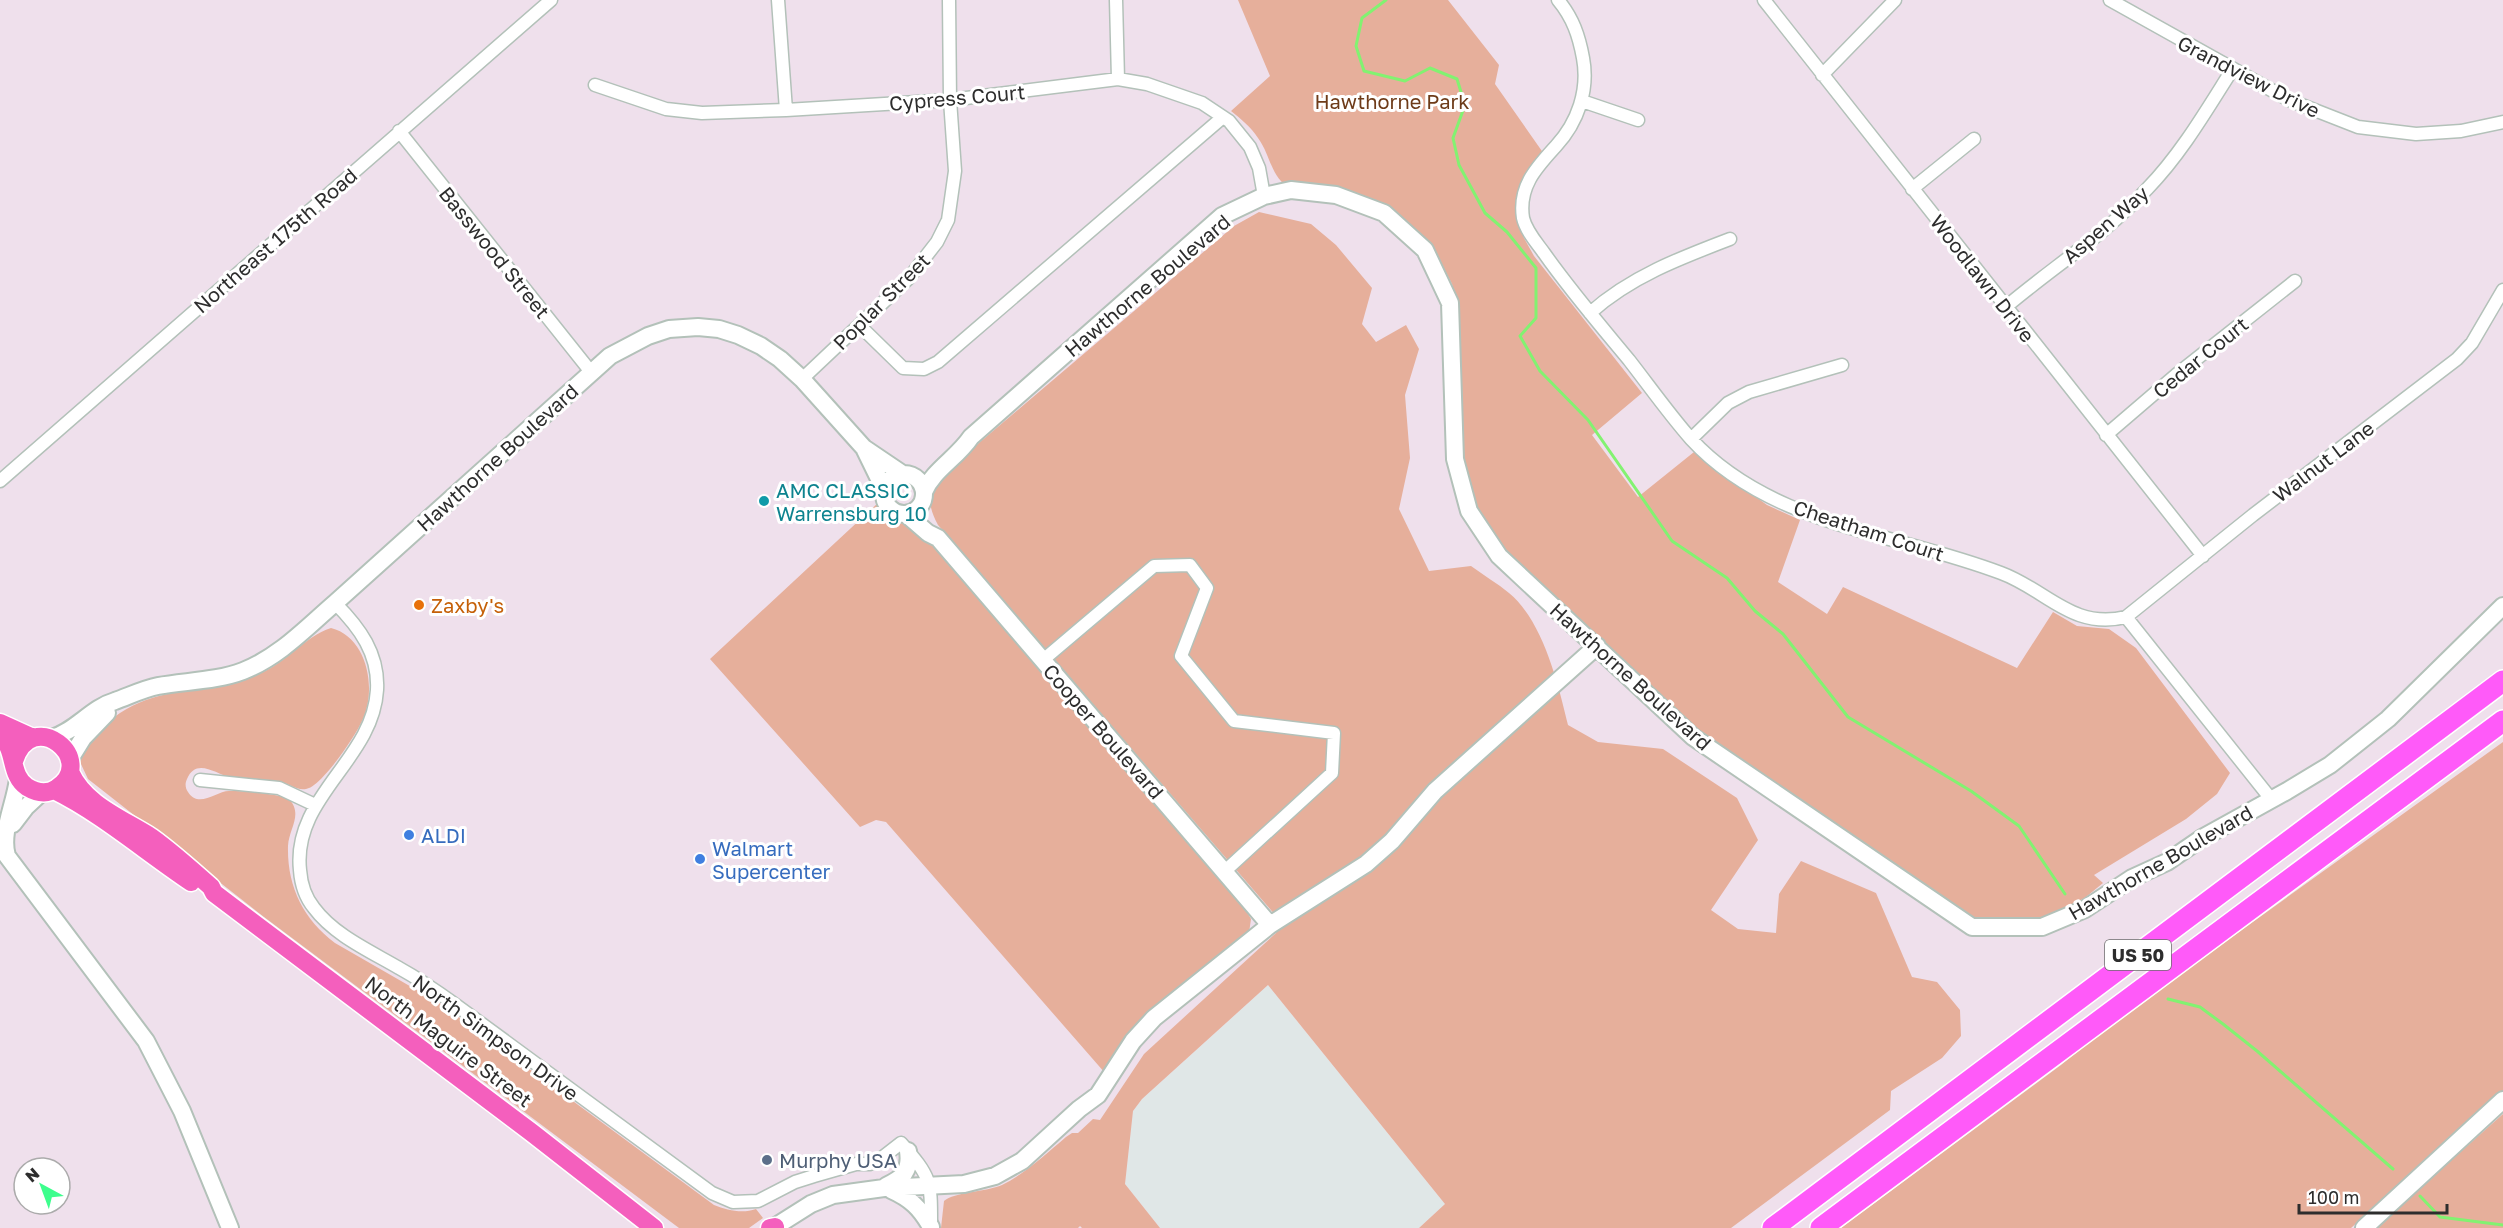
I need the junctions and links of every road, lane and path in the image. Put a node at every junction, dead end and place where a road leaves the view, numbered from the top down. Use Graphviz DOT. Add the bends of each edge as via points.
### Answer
graph roads {
  1 [pos="550,0"];
  2 [pos="778,0"];
  3 [pos="949,0"];
  4 [pos="1116,0"];
  5 [pos="1558,0"];
  6 [pos="1764,0"];
  7 [pos="1895,0"];
  8 [pos="2110,0"];
  9 [pos="2232,70"];
  10 [pos="1822,75"];
  11 [pos="1118,79"];
  12 [pos="595,85"];
  13 [pos="950,99"];
  14 [pos="1582,101"];
  15 [pos="786,110"];
  16 [pos="1223,117"];
  17 [pos="1638,120"];
  18 [pos="2503,122"];
  19 [pos="399,131"];
  20 [pos="1974,139"];
  21 [pos="1912,189"];
  22 [pos="1264,196"];
  23 [pos="1730,239"];
  24 [pos="2295,281"];
  25 [pos="2503,290"];
  26 [pos="2007,306"];
  27 [pos="1590,313"];
  28 [pos="859,325"];
  29 [pos="1842,365"];
  30 [pos="591,372"];
  31 [pos="802,379"];
  32 [pos="2106,435"];
  33 [pos="971,437"];
  34 [pos="1691,439"];
  35 [pos="864,448"];
  36 [pos="906,474"];
  37 [pos="0,481"];
  38 [pos="884,489"];
  39 [pos="924,494"];
  40 [pos="906,514"];
  41 [pos="938,538"];
  42 [pos="2203,556"];
  43 [pos="335,603"];
  44 [pos="2503,606"];
  45 [pos="2126,617"];
  46 [pos="1597,646"];
  47 [pos="1043,660"];
  48 [pos="2503,663"];
  49 [pos="2503,681"];
  50 [pos="123,699"];
  51 [pos="2453,719"];
  52 [pos="2503,721"];
  53 [pos="0,723"];
  54 [pos="2503,732"];
  55 [pos="0,735"];
  56 [pos="33,738"];
  57 [pos="52,738"];
  58 [pos="14,760"];
  59 [pos="70,765"];
  60 [pos="2428,777"];
  61 [pos="18,779"];
  62 [pos="200,780"];
  63 [pos="47,792"];
  64 [pos="2271,799"];
  65 [pos="315,805"];
  66 [pos="4,835"];
  67 [pos="1225,871"];
  68 [pos="214,893"];
  69 [pos="1270,925"];
  70 [pos="2503,1100"];
  71 [pos="908,1151"];
  72 [pos="930,1186"];
  73 [pos="884,1188"];
  74 [pos="931,1227"];
  75 [pos="230,1228"];
  76 [pos="654,1228"];
  77 [pos="773,1228"];
  78 [pos="1773,1228"];
  79 [pos="1821,1228"];
  80 [pos="2364,1228"];
  1 -- 19 [label="street, Northeast 175th Road"];
  2 -- 15 [label="street"];
  3 -- 13 [label="street, Poplar Street"];
  4 -- 11 [label="street"];
  5 -- 14 [label="street, Cheatham Court" via="1579,37 1585,71"];
  6 -- 10 [label="street, Woodlawn Drive"];
  7 -- 10 [label="street"];
  8 -- 9 [label="street, Grandview Drive"];
  9 -- 18 [label="street, Grandview Drive" via="2289,100 2358,127 2416,134 2462,131"];
  9 -- 26 [label="street, Aspen Way" via="2190,135 2149,188 2120,216"];
  10 -- 21 [label="street, Woodlawn Drive"];
  11 -- 13 [label="street, Cypress Court"];
  11 -- 16 [label="street, Cypress Court" via="1147,84 1202,103"];
  12 -- 15 [label="street, Cypress Court" via="666,109 702,113"];
  13 -- 15 [label="street, Cypress Court"];
  13 -- 28 [label="street, Poplar Street" via="955,171 948,220 924,260"];
  14 -- 17 [label="street"];
  14 -- 27 [label="street, Cheatham Court" via="1570,128 1529,179 1523,219 1528,232"];
  16 -- 22 [label="street, Cypress Court" via="1250,147"];
  16 -- 28 [label="street" via="938,362 924,369 903,368"];
  19 -- 30 [label="street, Basswood Street"];
  19 -- 37 [label="street, Northeast 175th Road"];
  20 -- 21 [label="street"];
  21 -- 26 [label="street, Woodlawn Drive"];
  22 -- 33 [label="street, Hawthorne Boulevard" via="1222,216"];
  22 -- 46 [label="street, Hawthorne Boulevard" via="1291,190 1336,195 1384,213 1425,250 1450,303 1455,459 1469,511 1499,556"];
  23 -- 27 [label="street" via="1653,271 1608,297"];
  24 -- 32 [label="street, Cedar Court"];
  25 -- 42 [label="street, Walnut Lane" via="2472,343 2457,359"];
  26 -- 32 [label="street, Woodlawn Drive"];
  27 -- 34 [label="street, Cheatham Court"];
  28 -- 31 [label="street, Poplar Street"];
  29 -- 34 [label="street" via="1749,392 1728,403"];
  30 -- 31 [label="street, Hawthorne Boulevard" via="610,356 648,336 669,329 698,327 719,329 761,346"];
  30 -- 43 [label="street, Hawthorne Boulevard"];
  31 -- 35 [label="street, Hawthorne Boulevard"];
  32 -- 42 [label="street, Woodlawn Drive"];
  33 -- 36 [label="street, Hawthorne Boulevard" via="953,444 928,466"];
  33 -- 39 [label="street, Hawthorne Boulevard" via="961,452 931,478"];
  34 -- 45 [label="street, Cheatham Court" via="1746,484 1808,514 2003,573 2062,609 2085,618 2111,621"];
  35 -- 36 [label="street, Hawthorne Boulevard"];
  35 -- 38 [label="street, Hawthorne Boulevard"];
  36 -- 38 [label="street" via="890,478"];
  36 -- 39 [label="street" via="920,481"];
  38 -- 40 [label="street" via="888,507"];
  39 -- 40 [label="street" via="918,508"];
  39 -- 41 [label="street, Cooper Boulevard"];
  40 -- 41 [label="street, Cooper Boulevard"];
  41 -- 47 [label="street, Cooper Boulevard"];
  42 -- 45 [label="street, Walnut Lane"];
  43 -- 50 [label="street, Hawthorne Boulevard" via="288,644 242,672 155,687"];
  43 -- 65 [label="street, North Simpson Drive" via="370,649 375,662 376,700 363,738"];
  44 -- 64 [label="street, Hawthorne Boulevard" via="2382,724 2330,765"];
  45 -- 64 [label="street"];
  46 -- 64 [label="street, Hawthorne Boulevard" via="1693,737 1972,927 2042,927 2085,909"];
  46 -- 69 [label="street" via="1435,791 1392,842 1366,864"];
  47 -- 67 [label="street, Cooper Boulevard"];
  47 -- 67 [label="street" via="1154,566 1190,565 1207,588 1181,656 1234,721 1334,733 1332,773"];
  48 -- 51 [label="highway"];
  49 -- 51 [label="highway, US 50"];
  50 -- 57 [label="street, Hawthorne Boulevard" via="105,705"];
  50 -- 59 [label="street, Hawthorne Boulevard" via="91,728"];
  51 -- 78 [label="highway, US 50"];
  52 -- 60 [label="highway, US 50"];
  53 -- 56 [label="main road"];
  54 -- 60 [label="highway"];
  55 -- 58 [label="main road"];
  56 -- 57 [label="main road"];
  56 -- 58 [label="main road" via="23,744"];
  57 -- 59 [label="main road" via="65,748"];
  58 -- 61 [label="main road"];
  59 -- 63 [label="main road" via="64,782"];
  59 -- 68 [label="main road, North Maguire Street" via="78,787 92,801 166,848 212,887"];
  60 -- 79 [label="highway, US 50"];
  61 -- 63 [label="main road" via="29,788"];
  61 -- 66 [label="street"];
  62 -- 65 [label="street" via="279,788"];
  63 -- 66 [label="street" via="26,807"];
  63 -- 68 [label="main road, North Maguire Street" via="87,808 146,852"];
  65 -- 71 [label="street, North Simpson Drive" via="301,841 299,859 306,896 337,931 438,992 712,1193 732,1203 758,1201 814,1176 870,1164 901,1143"];
  66 -- 75 [label="street" via="4,848 11,863 146,1041 182,1111"];
  67 -- 69 [label="street, Cooper Boulevard"];
  68 -- 76 [label="main road, North Maguire Street"];
  69 -- 72 [label="street" via="1154,1018 1133,1041 1098,1095 1022,1161 995,1176 964,1184"];
  70 -- 80 [label="street"];
  71 -- 72 [label="street" via="926,1172"];
  71 -- 73 [label="street" via="910,1163 903,1177"];
  72 -- 73 [label="street"];
  72 -- 74 [label="street"];
  73 -- 74 [label="street" via="911,1200"];
  73 -- 77 [label="street" via="833,1195"];
}
